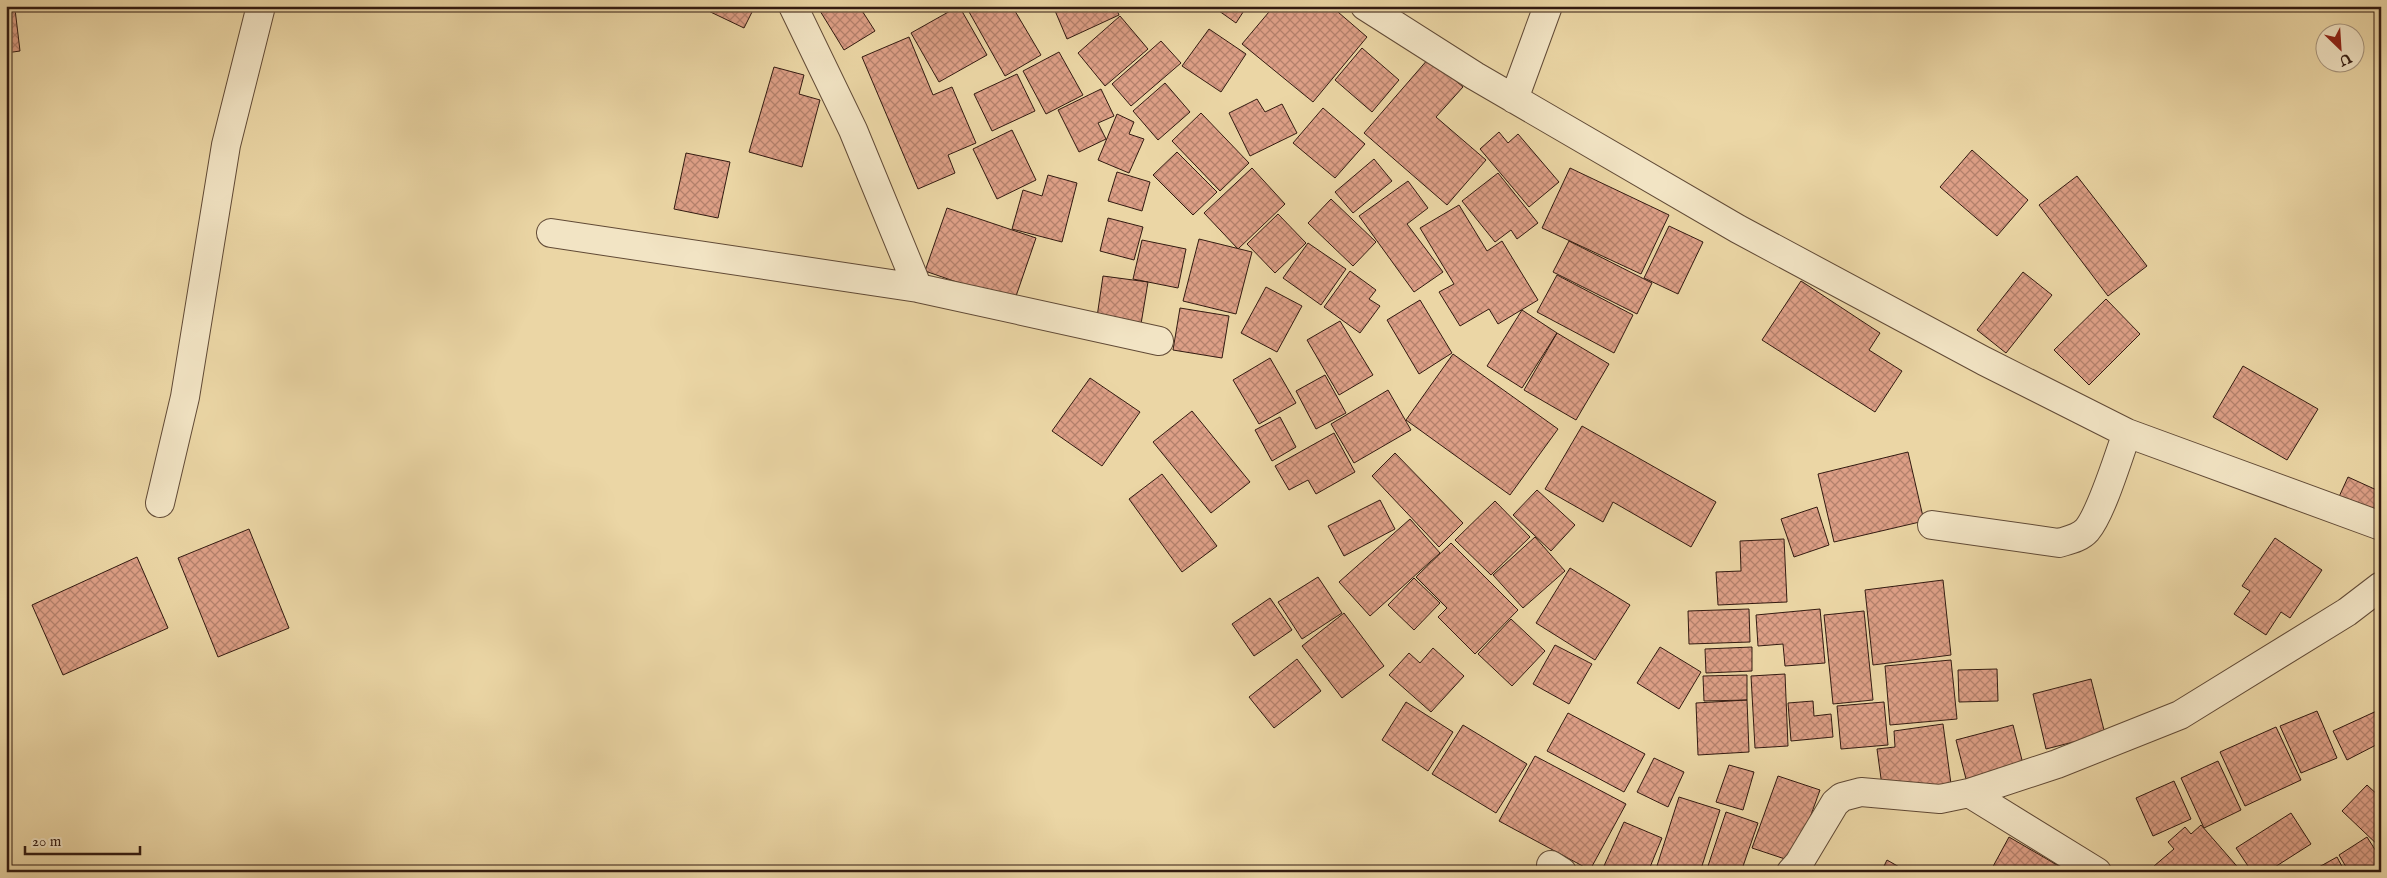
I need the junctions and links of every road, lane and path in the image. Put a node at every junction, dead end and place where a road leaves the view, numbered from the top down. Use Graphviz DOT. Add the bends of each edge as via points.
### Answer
graph roads {
  1 [pos="261,6"];
  2 [pos="793,6"];
  3 [pos="1365,6"];
  4 [pos="1548,6"];
  5 [pos="1514,99"];
  6 [pos="551,233"];
  7 [pos="918,288"];
  8 [pos="1159,341"];
  9 [pos="2127,433"];
  10 [pos="160,504"];
  11 [pos="1932,525"];
  12 [pos="2381,526"];
  13 [pos="2381,586"];
  14 [pos="1969,793"];
  15 [pos="1791,872"];
  16 [pos="2097,872"];
  1 -- 10 [label="street" via="226,145 185,397"];
  2 -- 7 [label="street" via="853,130"];
  3 -- 5 [label="street"];
  4 -- 5 [label="street"];
  5 -- 9 [label="street" via="1738,229 1984,361"];
  6 -- 7 [label="street"];
  7 -- 8 [label="street"];
  9 -- 11 [label="street" via="2096,516 2086,531 2073,540 2059,543"];
  9 -- 12 [label="street"];
  13 -- 14 [label="street" via="2347,612 2180,715 2057,764"];
  14 -- 15 [label="street" via="1940,799 1861,792 1842,797"];
  14 -- 16 [label="street"];
}
